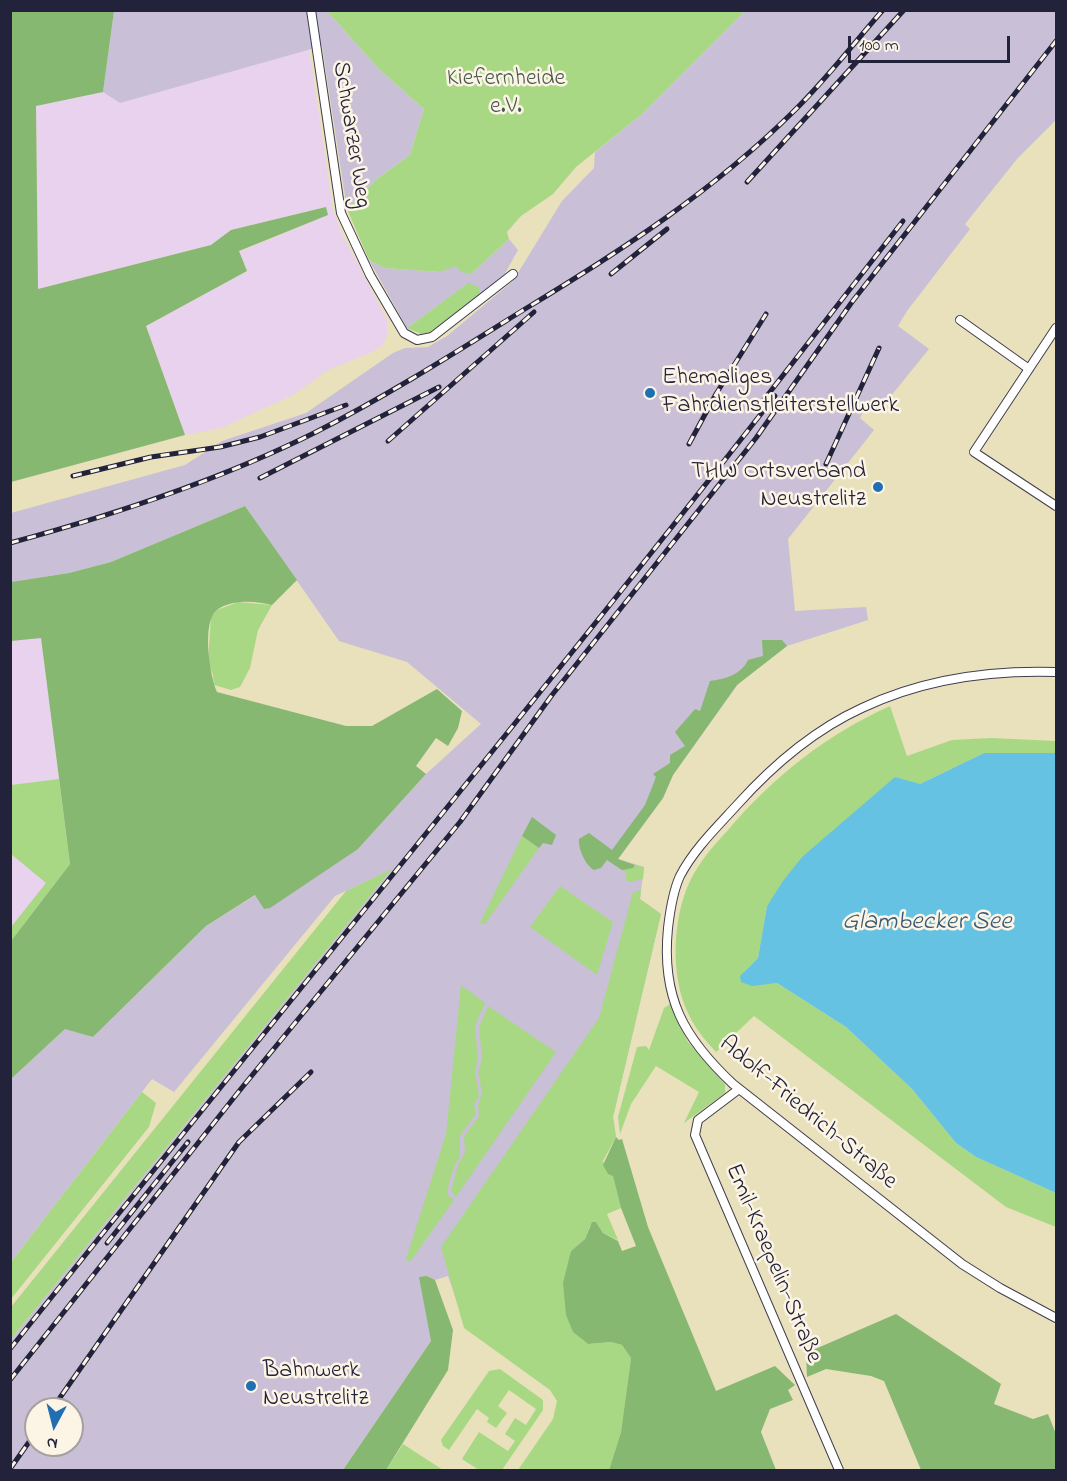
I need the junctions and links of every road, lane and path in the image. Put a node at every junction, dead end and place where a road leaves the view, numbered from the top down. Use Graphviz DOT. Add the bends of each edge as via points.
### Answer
graph roads {
  1 [pos="311,10"];
  2 [pos="513,274"];
  3 [pos="960,320"];
  4 [pos="1056,328"];
  5 [pos="1029,369"];
  6 [pos="1056,506"];
  7 [pos="1056,672"];
  8 [pos="739,1089"];
  9 [pos="1056,1318"];
  10 [pos="839,1470"];
  1 -- 2 [label="street, Schwarzer Weg" via="341,213 370,275 404,333 417,340 432,338"];
  3 -- 5 [label="street"];
  4 -- 5 [label="street"];
  5 -- 6 [label="street" via="974,452"];
  7 -- 8 [label="street, Adolf-Friedrich-Straße" via="968,675 863,707 826,728 764,777 700,847 683,870 675,891 667,939 668,973 677,1012 692,1040"];
  8 -- 9 [label="street, Adolf-Friedrich-Straße" via="962,1264"];
  8 -- 10 [label="street, Emil-Kraepelin-Straße" via="698,1120 695,1135"];
}
